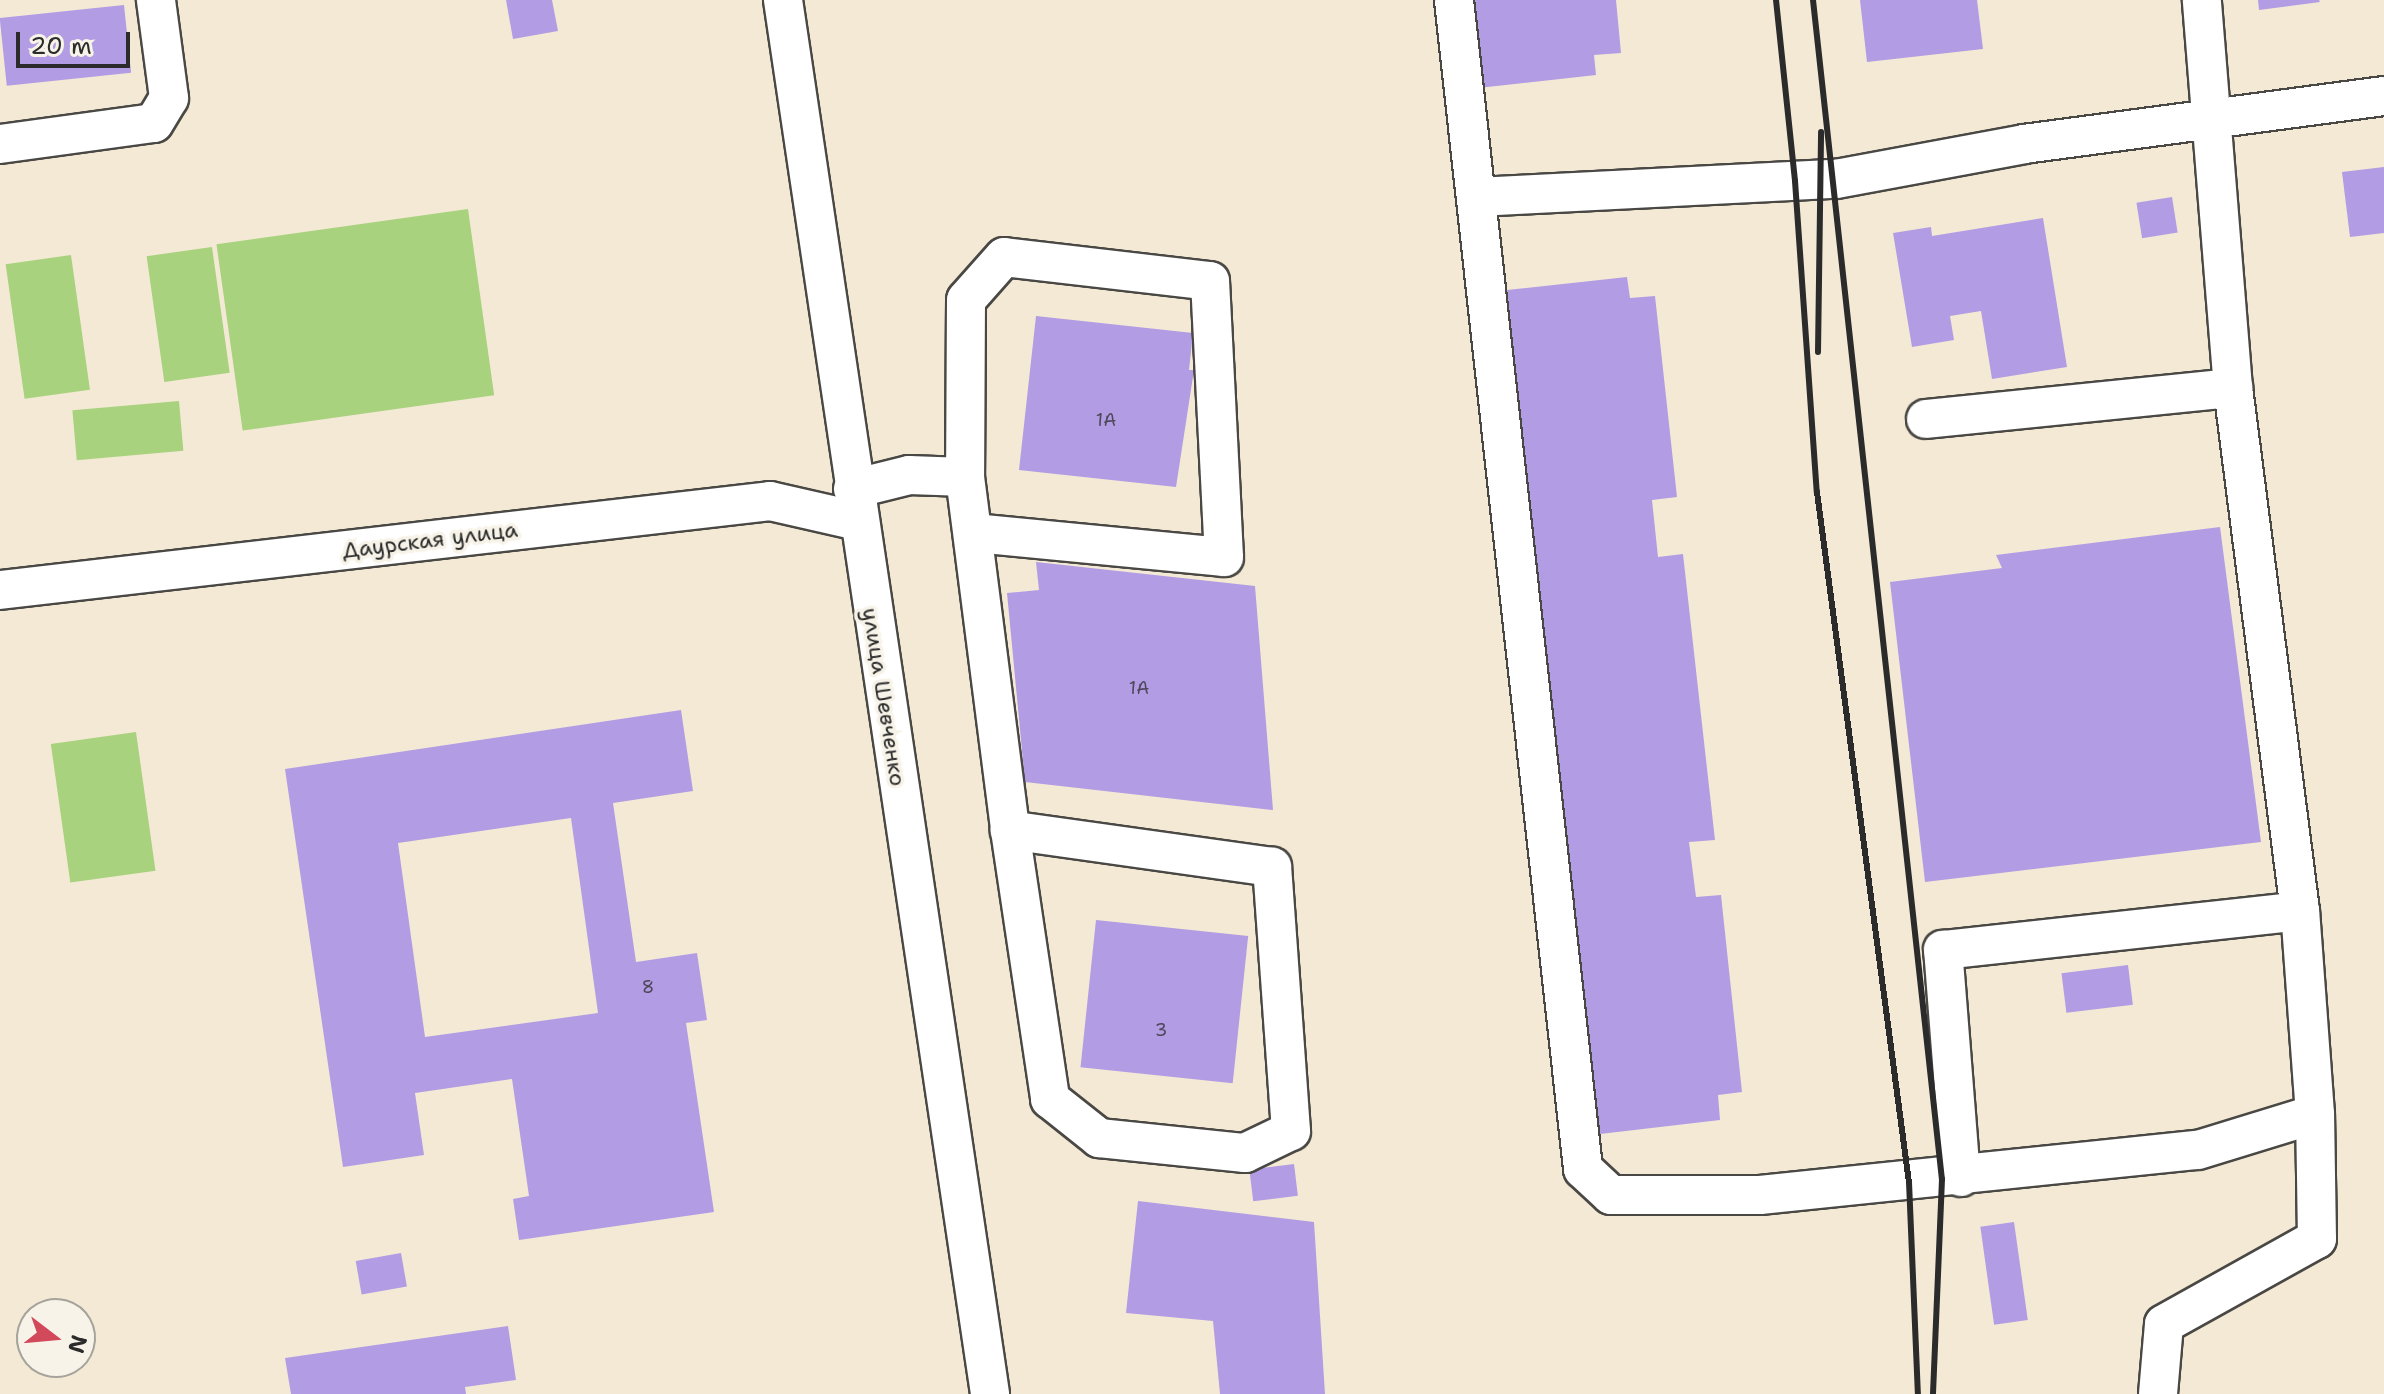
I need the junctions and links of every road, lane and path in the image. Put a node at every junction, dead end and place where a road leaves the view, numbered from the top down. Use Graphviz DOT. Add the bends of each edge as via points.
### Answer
graph roads {
  1 [pos="156,0"];
  2 [pos="783,0"];
  3 [pos="1454,0"];
  4 [pos="2202,0"];
  5 [pos="2384,96"];
  6 [pos="2215,119"];
  7 [pos="0,144"];
  8 [pos="1476,197"];
  9 [pos="2233,388"];
  10 [pos="1926,419"];
  11 [pos="965,477"];
  12 [pos="855,505"];
  13 [pos="974,533"];
  14 [pos="0,590"];
  15 [pos="1010,830"];
  16 [pos="2300,911"];
  17 [pos="2315,1114"];
  18 [pos="1961,1177"];
  19 [pos="990,1394"];
  20 [pos="2158,1394"];
  1 -- 7 [label="street" via="169,98 154,123"];
  2 -- 12 [label="street, улица Шевченко"];
  3 -- 8 [label="street"];
  4 -- 6 [label="street"];
  5 -- 6 [label="street"];
  6 -- 8 [label="street" via="2024,144 1836,179"];
  6 -- 9 [label="street"];
  8 -- 18 [label="street" via="1583,1169 1611,1195 1760,1195"];
  9 -- 10 [label="street"];
  9 -- 16 [label="street"];
  11 -- 12 [label="street" via="909,475"];
  11 -- 13 [label="street"];
  11 -- 13 [label="street" via="966,300 1004,257 1210,281 1224,557"];
  12 -- 14 [label="street, Даурская улица" via="770,501"];
  12 -- 19 [label="street, улица Шевченко"];
  13 -- 15 [label="street"];
  15 -- 15 [label="street" via="1050,1099 1099,1138 1245,1153 1291,1131 1272,867"];
  16 -- 17 [label="street"];
  16 -- 18 [label="street" via="1943,950"];
  17 -- 18 [label="street" via="2198,1150"];
  17 -- 20 [label="street" via="2317,1239 2164,1324"];
}
